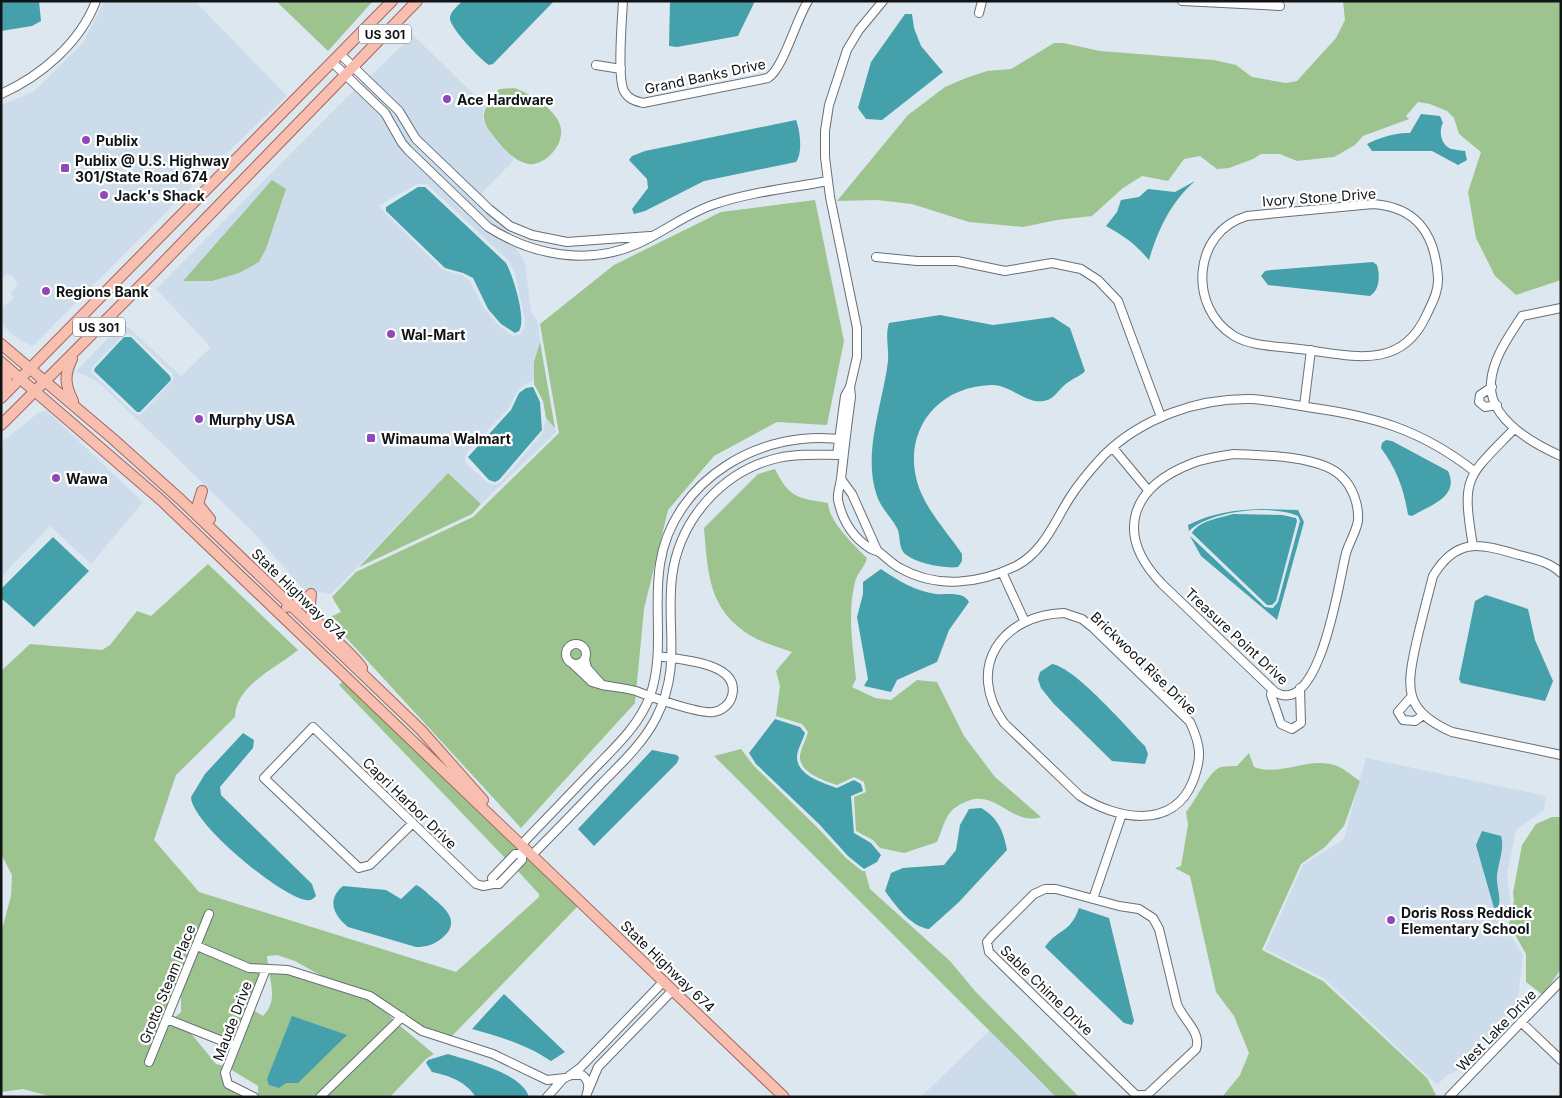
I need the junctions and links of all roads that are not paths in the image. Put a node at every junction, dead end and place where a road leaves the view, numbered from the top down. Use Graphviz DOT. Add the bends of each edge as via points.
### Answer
graph roads {
  1 [pos="96,1"];
  2 [pos="392,1"];
  3 [pos="417,1"];
  4 [pos="623,1"];
  5 [pos="808,1"];
  6 [pos="883,1"];
  7 [pos="982,1"];
  8 [pos="1182,1"];
  9 [pos="1280,6"];
  10 [pos="978,13"];
  11 [pos="340,54"];
  12 [pos="332,62"];
  13 [pos="596,65"];
  14 [pos="354,67"];
  15 [pos="621,69"];
  16 [pos="346,75"];
  17 [pos="1,94"];
  18 [pos="828,181"];
  19 [pos="650,236"];
  20 [pos="876,256"];
  21 [pos="1561,308"];
  22 [pos="1,344"];
  23 [pos="1311,350"];
  24 [pos="75,351"];
  25 [pos="1,364"];
  26 [pos="30,368"];
  27 [pos="21,378"];
  28 [pos="45,380"];
  29 [pos="1492,386"];
  30 [pos="35,390"];
  31 [pos="1,393"];
  32 [pos="1,398"];
  33 [pos="1498,405"];
  34 [pos="76,406"];
  35 [pos="1304,406"];
  36 [pos="1161,417"];
  37 [pos="1,425"];
  38 [pos="1514,429"];
  39 [pos="842,439"];
  40 [pos="1113,448"];
  41 [pos="840,455"];
  42 [pos="1561,456"];
  43 [pos="1474,471"];
  44 [pos="841,479"];
  45 [pos="1148,490"];
  46 [pos="178,498"];
  47 [pos="863,518"];
  48 [pos="847,524"];
  49 [pos="199,536"];
  50 [pos="1472,546"];
  51 [pos="877,550"];
  52 [pos="251,567"];
  53 [pos="1002,572"];
  54 [pos="1561,573"];
  55 [pos="311,594"];
  56 [pos="283,598"];
  57 [pos="292,606"];
  58 [pos="1025,622"];
  59 [pos="658,656"];
  60 [pos="672,658"];
  61 [pos="585,659"];
  62 [pos="573,664"];
  63 [pos="370,682"];
  64 [pos="602,685"];
  65 [pos="1272,688"];
  66 [pos="1300,688"];
  67 [pos="1412,696"];
  68 [pos="650,697"];
  69 [pos="663,701"];
  70 [pos="1423,715"];
  71 [pos="1561,755"];
  72 [pos="1122,814"];
  73 [pos="413,823"];
  74 [pos="525,849"];
  75 [pos="1093,899"];
  76 [pos="209,914"];
  77 [pos="197,946"];
  78 [pos="266,969"];
  79 [pos="664,981"];
  80 [pos="1561,981"];
  81 [pos="673,990"];
  82 [pos="402,1017"];
  83 [pos="167,1019"];
  84 [pos="1522,1022"];
  85 [pos="235,1046"];
  86 [pos="1561,1060"];
  87 [pos="149,1062"];
  88 [pos="534,1074"];
  89 [pos="567,1077"];
  90 [pos="587,1094"];
  91 [pos="1451,1096"];
  92 [pos="254,1097"];
  93 [pos="320,1097"];
  94 [pos="546,1097"];
  95 [pos="784,1097"];
  1 -- 17 [label="street" via="77,34 61,53 38,73"];
  2 -- 11 [label="main road, US 301"];
  3 -- 14 [label="main road, US 301"];
  4 -- 15 [label="street, Grand Banks Drive"];
  5 -- 15 [label="street, Grand Banks Drive" via="780,67 768,78 643,103 634,101 623,90"];
  6 -- 18 [label="street" via="847,50 829,104 825,131"];
  7 -- 10 [label="street"];
  8 -- 9 [label="street"];
  11 -- 12 [label="main road, US 301"];
  11 -- 14 [label="street"];
  12 -- 16 [label="street"];
  12 -- 26 [label="main road, US 301"];
  13 -- 15 [label="street"];
  14 -- 16 [label="main road, US 301"];
  14 -- 19 [label="street" via="399,112 416,139 510,226 541,238 567,242"];
  16 -- 19 [label="street" via="385,113 408,150 488,227 503,236 539,251 561,255 622,250"];
  16 -- 24 [label="main road, US 301"];
  18 -- 19 [label="street" via="715,204"];
  18 -- 39 [label="street" via="857,328 857,357"];
  20 -- 36 [label="street" via="957,261 1005,271 1052,263 1081,269 1098,280 1118,301"];
  21 -- 29 [label="street" via="1522,316 1502,348"];
  22 -- 26 [label="main road, State Highway 674"];
  23 -- 23 [label="street, Ivory Stone Drive" via="1383,355 1406,344 1415,334 1436,296 1438,281 1431,242 1416,220 1389,205 1373,204 1264,213 1234,220 1211,242 1205,255 1203,282 1213,313 1221,325 1233,335 1253,343"];
  23 -- 35 [label="street"];
  24 -- 28 [label="main road, US 301"];
  24 -- 34 [label="main road" via="65,378 67,390"];
  25 -- 27 [label="main road, State Highway 674"];
  25 -- 31 [label="main road" via="7,377"];
  26 -- 27 [label="main road, US 301"];
  26 -- 28 [label="main road, State Highway 674"];
  27 -- 30 [label="main road, State Highway 674"];
  27 -- 32 [label="main road, US 301"];
  28 -- 30 [label="main road, US 301"];
  28 -- 34 [label="main road, State Highway 674"];
  29 -- 33 [label="street"];
  29 -- 33 [label="street" via="1480,395 1479,402 1485,407"];
  30 -- 37 [label="main road, US 301"];
  30 -- 49 [label="main road, State Highway 674"];
  33 -- 38 [label="street"];
  34 -- 46 [label="main road, State Highway 674"];
  35 -- 36 [label="street" via="1252,399 1218,401"];
  35 -- 43 [label="street" via="1374,419 1402,428 1447,450"];
  36 -- 40 [label="street"];
  38 -- 42 [label="street" via="1535,444"];
  38 -- 43 [label="street"];
  39 -- 41 [label="street"];
  39 -- 59 [label="street" via="794,440 751,451 729,463 695,491 668,535 660,563"];
  40 -- 45 [label="street"];
  40 -- 53 [label="street" via="1085,476 1040,546 1019,564"];
  41 -- 44 [label="street"];
  41 -- 60 [label="street" via="799,455 756,465 732,478 696,512 684,533 672,578"];
  43 -- 50 [label="street" via="1466,496"];
  44 -- 47 [label="street"];
  44 -- 48 [label="street" via="838,499"];
  45 -- 65 [label="street, Treasure Point Drive" via="1136,516 1134,530 1135,545 1141,559 1162,584"];
  45 -- 66 [label="street, Treasure Point Drive" via="1161,479 1193,463 1234,454 1318,463 1334,469 1343,477 1352,489 1358,521 1347,552 1324,649"];
  46 -- 52 [label="main road, State Highway 674"];
  46 -- 52 [label="main road" via="188,498 202,491 199,508 243,553"];
  47 -- 48 [label="street"];
  47 -- 51 [label="street"];
  48 -- 51 [label="street" via="870,549"];
  49 -- 57 [label="main road" via="216,546 277,602"];
  49 -- 74 [label="main road, State Highway 674"];
  50 -- 54 [label="street" via="1490,546 1541,561"];
  50 -- 67 [label="street" via="1452,553 1433,576 1409,677"];
  51 -- 53 [label="street" via="899,568 941,582 968,582"];
  52 -- 56 [label="main road, State Highway 674"];
  53 -- 58 [label="street"];
  55 -- 56 [label="main road" via="294,600"];
  55 -- 57 [label="main road" via="304,602"];
  55 -- 63 [label="main road" via="313,616 355,658"];
  56 -- 57 [label="main road, State Highway 674"];
  57 -- 63 [label="main road, State Highway 674"];
  58 -- 72 [label="street, Brickwood Rise Drive" via="1005,636 990,662 987,683 997,712 1080,796"];
  58 -- 72 [label="street, Brickwood Rise Drive" via="1047,614 1064,613 1082,619 1190,722 1198,742 1200,763 1189,790 1173,808 1161,814 1149,817"];
  59 -- 60 [label="street"];
  59 -- 68 [label="street"];
  60 -- 69 [label="street"];
  60 -- 69 [label="street" via="719,668 731,680 734,688 732,698 727,706 711,712"];
  61 -- 62 [label="street"];
  61 -- 62 [label="street" via="584,647 571,644 566,655"];
  61 -- 64 [label="street" via="586,668"];
  62 -- 64 [label="street" via="592,682"];
  63 -- 74 [label="main road, State Highway 674" via="421,730"];
  64 -- 68 [label="street"];
  65 -- 66 [label="street, Treasure Point Drive" via="1281,696"];
  65 -- 66 [label="street" via="1271,695 1281,724 1292,729 1301,723"];
  67 -- 70 [label="street"];
  67 -- 70 [label="street" via="1398,712 1403,720 1414,721"];
  68 -- 69 [label="street"];
  68 -- 74 [label="street" via="630,731"];
  69 -- 74 [label="street" via="656,719 640,742"];
  70 -- 71 [label="street" via="1435,725 1452,732"];
  72 -- 75 [label="street"];
  73 -- 73 [label="street, Capri Harbor Drive" via="370,865 363,868 355,866 264,778 313,727"];
  73 -- 74 [label="street, Capri Harbor Drive" via="476,884 483,886 499,884 522,860"];
  74 -- 79 [label="main road, State Highway 674"];
  75 -- 75 [label="street, Sable Chime Drive" via="1045,889 992,936 987,942 989,952 1136,1095 1147,1095 1196,1049 1198,1036 1179,1010 1159,929 1153,918 1139,909"];
  76 -- 77 [label="street, Grotto Steam Place"];
  77 -- 78 [label="street" via="249,968"];
  77 -- 83 [label="street, Grotto Steam Place"];
  78 -- 82 [label="street" via="288,970 370,996"];
  78 -- 85 [label="street, Maude Drive"];
  79 -- 81 [label="main road, State Highway 674"];
  79 -- 89 [label="street" via="580,1068"];
  80 -- 84 [label="street, West Lake Drive"];
  81 -- 90 [label="street" via="598,1067"];
  81 -- 95 [label="main road, State Highway 674"];
  82 -- 88 [label="street" via="422,1031 493,1054"];
  82 -- 93 [label="street"];
  83 -- 85 [label="street"];
  83 -- 87 [label="street, Grotto Steam Place"];
  84 -- 86 [label="street"];
  84 -- 91 [label="street, West Lake Drive"];
  85 -- 92 [label="street, Maude Drive" via="225,1072 228,1084"];
  88 -- 89 [label="street" via="549,1081"];
  88 -- 94 [label="street" via="543,1085"];
  89 -- 90 [label="street" via="584,1076 588,1084"];
  89 -- 94 [label="street"];
}
